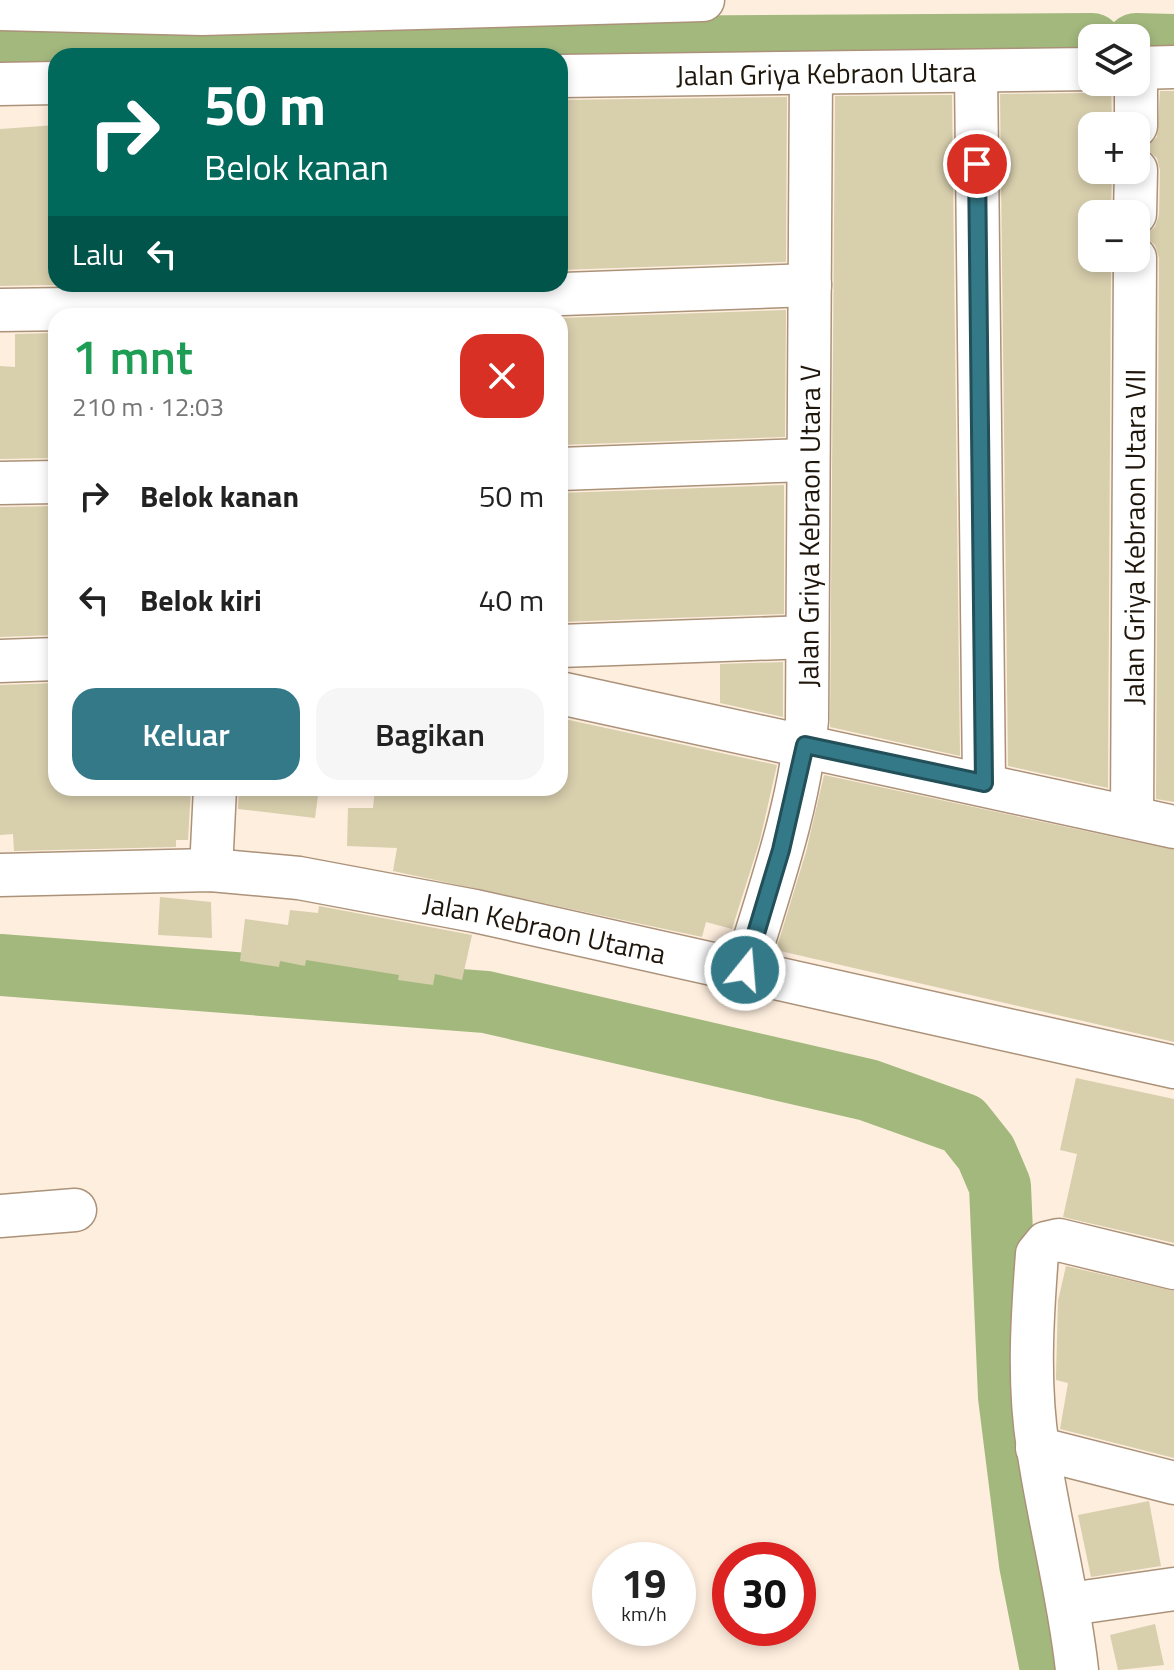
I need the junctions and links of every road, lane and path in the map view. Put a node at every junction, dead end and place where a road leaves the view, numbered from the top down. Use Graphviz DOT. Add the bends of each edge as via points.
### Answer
graph roads {
  1 [pos="703,0"];
  2 [pos="202,7"];
  3 [pos="0,9"];
  4 [pos="1174,67"];
  5 [pos="1150,68"];
  6 [pos="1078,69"];
  7 [pos="976,71"];
  8 [pos="811,73"];
  9 [pos="568,76"];
  10 [pos="48,83"];
  11 [pos="0,84"];
  12 [pos="1135,272"];
  13 [pos="810,285"];
  14 [pos="563,292"];
  15 [pos="568,292"];
  16 [pos="211,302"];
  17 [pos="48,308"];
  18 [pos="53,308"];
  19 [pos="0,310"];
  20 [pos="806,460"];
  21 [pos="568,469"];
  22 [pos="48,482"];
  23 [pos="0,483"];
  24 [pos="807,637"];
  25 [pos="568,646"];
  26 [pos="48,659"];
  27 [pos="0,661"];
  28 [pos="568,695"];
  29 [pos="805,745"];
  30 [pos="984,783"];
  31 [pos="215,796"];
  32 [pos="1132,817"];
  33 [pos="1174,827"];
  34 [pos="211,870"];
  35 [pos="0,875"];
  36 [pos="745,970"];
  37 [pos="1174,1067"];
  38 [pos="75,1210"];
  39 [pos="0,1216"];
  40 [pos="1174,1268"];
  41 [pos="1037,1448"];
  42 [pos="1174,1483"];
  43 [pos="1174,1589"];
  44 [pos="1070,1604"];
  45 [pos="1077,1670"];
  1 -- 2 [label="street"];
  2 -- 3 [label="street"];
  4 -- 5 [label="street"];
  6 -- 7 [label="street, Jalan Griya Kebraon Utara"];
  7 -- 8 [label="street, Jalan Griya Kebraon Utara"];
  7 -- 30 [label="street"];
  8 -- 9 [label="street, Jalan Griya Kebraon Utara"];
  8 -- 13 [label="street, Jalan Griya Kebraon Utara V"];
  10 -- 11 [label="street"];
  12 -- 32 [label="street, Jalan Griya Kebraon Utara VII"];
  13 -- 15 [label="street"];
  13 -- 20 [label="street, Jalan Griya Kebraon Utara V"];
  14 -- 16 [label="street"];
  16 -- 18 [label="street"];
  17 -- 19 [label="street"];
  20 -- 21 [label="street"];
  20 -- 24 [label="street, Jalan Griya Kebraon Utara V"];
  22 -- 23 [label="street"];
  24 -- 25 [label="street"];
  24 -- 29 [label="street, Jalan Griya Kebraon Utara V"];
  26 -- 27 [label="street"];
  28 -- 29 [label="street"];
  29 -- 30 [label="street"];
  29 -- 36 [label="street, Jalan Griya Kebraon Utara V"];
  30 -- 32 [label="street"];
  31 -- 34 [label="street"];
  32 -- 33 [label="street"];
  34 -- 35 [label="street, Jalan Kebraon Utama"];
  34 -- 36 [label="street, Jalan Kebraon Utama" via="348,887"];
  36 -- 37 [label="street, Jalan Kebraon Utama"];
  38 -- 39 [label="street"];
  40 -- 41 [label="street" via="1059,1240 1046,1243 1037,1254 1030,1360"];
  41 -- 42 [label="street"];
  41 -- 44 [label="street"];
  43 -- 44 [label="street"];
  44 -- 45 [label="street"];
}
